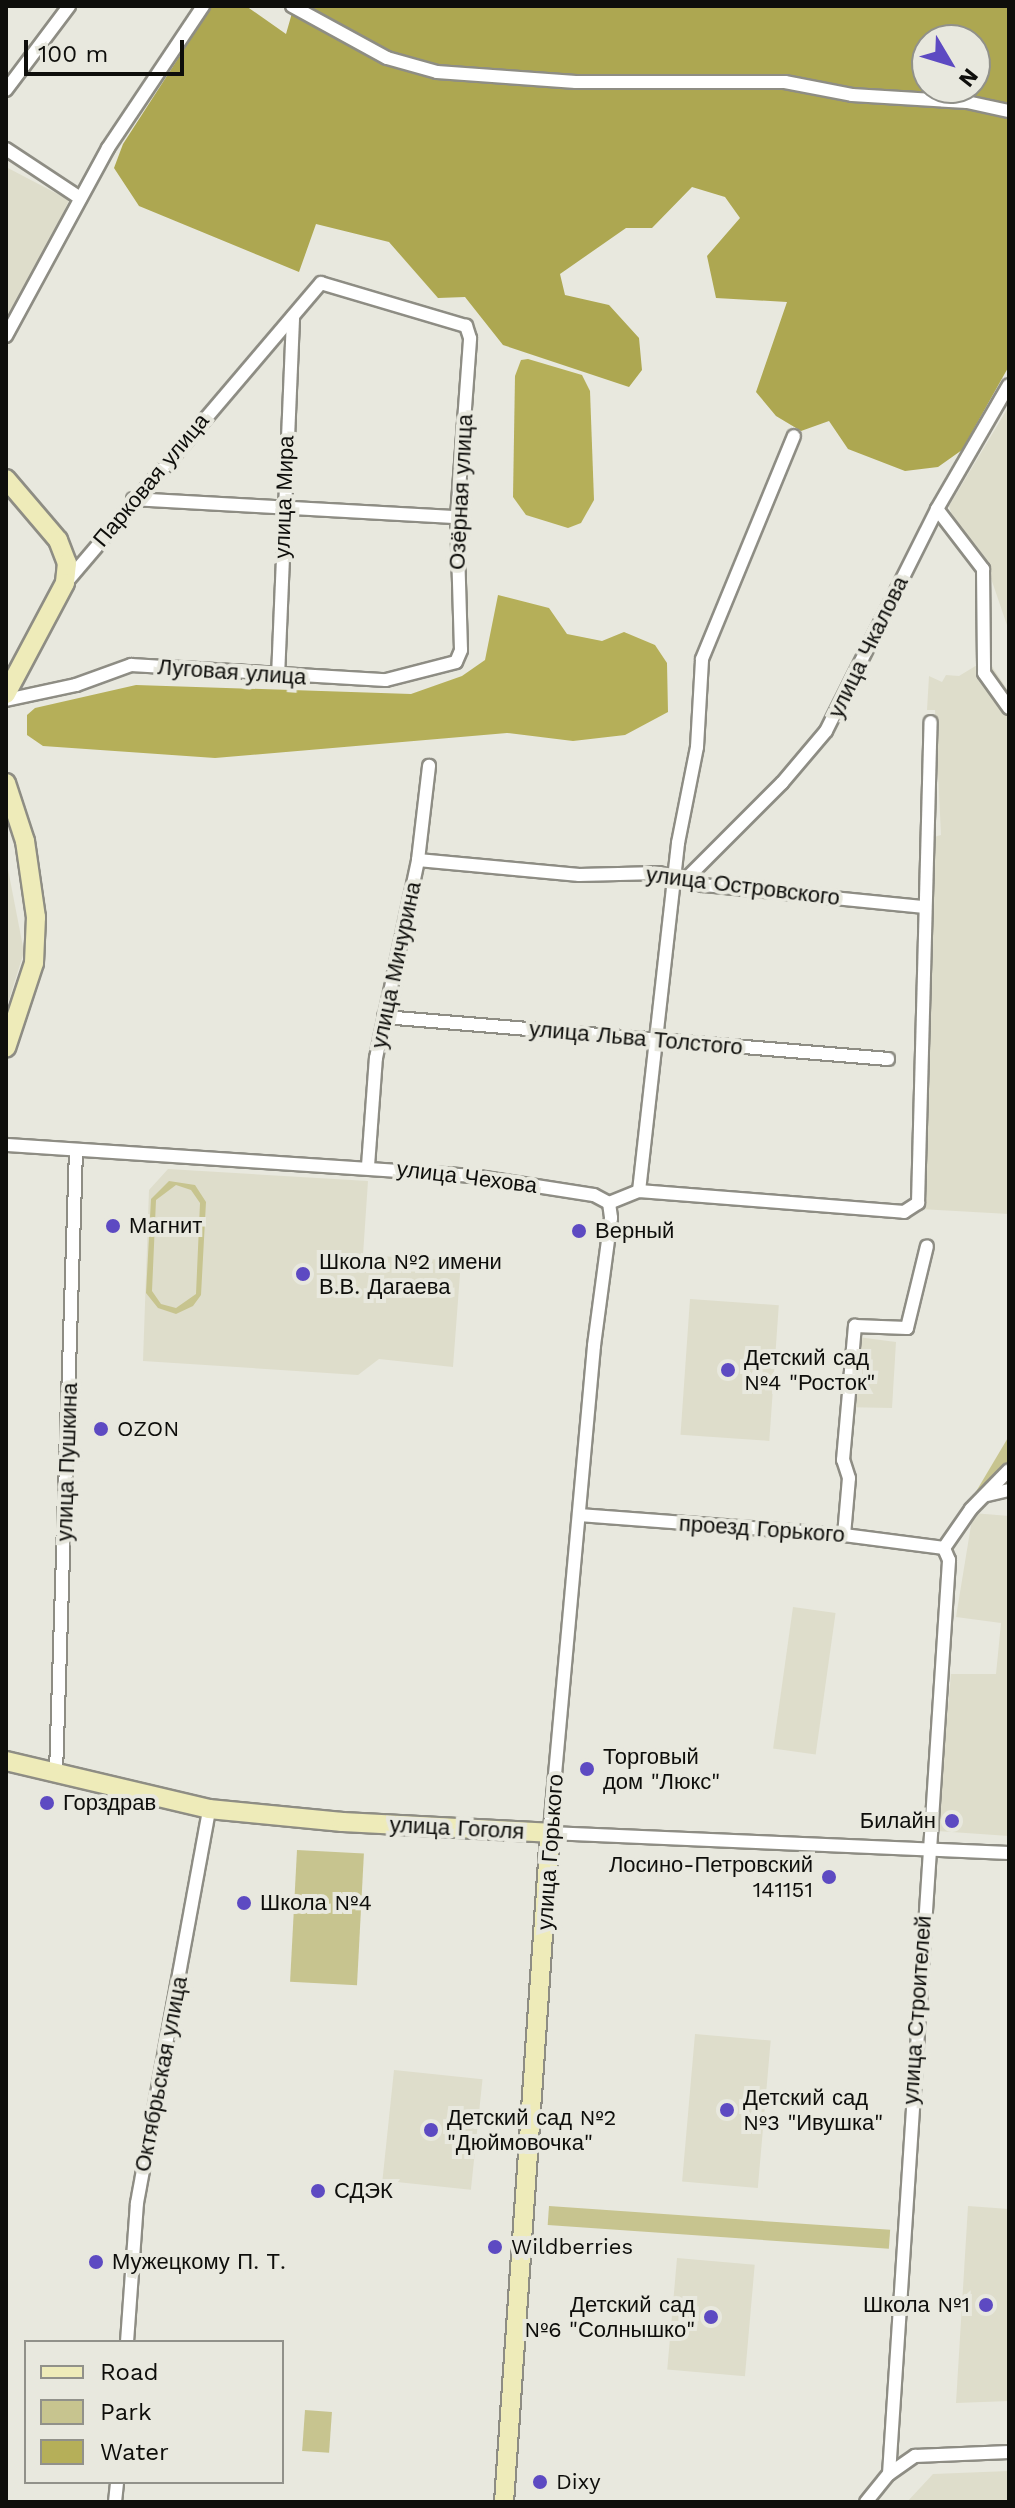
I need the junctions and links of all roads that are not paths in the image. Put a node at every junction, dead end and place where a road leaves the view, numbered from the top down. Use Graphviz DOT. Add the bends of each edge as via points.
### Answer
graph roads {
  1 [pos="69,6"];
  2 [pos="186,6"];
  3 [pos="292,6"];
  4 [pos="201,10"];
  5 [pos="6,90"];
  6 [pos="1009,111"];
  7 [pos="6,149"];
  8 [pos="80,198"];
  9 [pos="293,316"];
  10 [pos="466,326"];
  11 [pos="6,336"];
  12 [pos="1009,385"];
  13 [pos="794,436"];
  14 [pos="6,479"];
  15 [pos="133,499"];
  16 [pos="283,506"];
  17 [pos="937,509"];
  18 [pos="457,517"];
  19 [pos="65,583"];
  20 [pos="459,659"];
  21 [pos="278,677"];
  22 [pos="6,697"];
  23 [pos="1009,708"];
  24 [pos="931,722"];
  25 [pos="429,766"];
  26 [pos="6,783"];
  27 [pos="418,860"];
  28 [pos="680,878"];
  29 [pos="924,907"];
  30 [pos="384,1017"];
  31 [pos="653,1038"];
  32 [pos="6,1048"];
  33 [pos="888,1059"];
  34 [pos="6,1145"];
  35 [pos="76,1150"];
  36 [pos="368,1166"];
  37 [pos="639,1191"];
  38 [pos="609,1203"];
  39 [pos="927,1246"];
  40 [pos="1009,1470"];
  41 [pos="1009,1490"];
  42 [pos="987,1495"];
  43 [pos="579,1515"];
  44 [pos="844,1535"];
  45 [pos="944,1548"];
  46 [pos="6,1761"];
  47 [pos="56,1773"];
  48 [pos="209,1809"];
  49 [pos="550,1833"];
  50 [pos="927,1849"];
  51 [pos="1009,1853"];
  52 [pos="127,2340"];
  53 [pos="1009,2452"];
  54 [pos="889,2474"];
  55 [pos="504,2502"];
  56 [pos="866,2502"];
  1 -- 5 [label="street"];
  2 -- 4 [label="street"];
  3 -- 6 [label="street" via="355,43 437,72 576,82 785,82 852,95 967,102"];
  4 -- 8 [label="street"];
  7 -- 8 [label="street"];
  8 -- 11 [label="street"];
  9 -- 10 [label="street, Парковая улица" via="321,283"];
  9 -- 15 [label="street, Парковая улица"];
  9 -- 16 [label="street, улица Мира"];
  10 -- 18 [label="street, Озёрная улица" via="470,338"];
  12 -- 17 [label="street, улица Чкалова"];
  13 -- 28 [label="street" via="702,659"];
  14 -- 19 [label="street" via="58,540 67,563"];
  15 -- 16 [label="street"];
  15 -- 19 [label="street, Парковая улица"];
  16 -- 18 [label="street"];
  16 -- 21 [label="street, улица Мира"];
  17 -- 23 [label="street" via="983,569 984,673"];
  17 -- 28 [label="street, улица Чкалова" via="826,731 782,783"];
  18 -- 20 [label="street, Озёрная улица"];
  19 -- 22 [label="street, Парковая улица"];
  20 -- 21 [label="street, Луговая улица" via="399,679"];
  21 -- 22 [label="street, Луговая улица" via="131,665 76,685"];
  24 -- 29 [label="street"];
  25 -- 27 [label="street, улица Мичурина"];
  26 -- 32 [label="street" via="25,841 36,917 34,963"];
  27 -- 28 [label="street, улица Островского"];
  27 -- 30 [label="street, улица Мичурина"];
  28 -- 29 [label="street, улица Островского"];
  28 -- 31 [label="street"];
  29 -- 37 [label="street" via="918,1203 904,1212"];
  30 -- 31 [label="street, улица Льва Толстого"];
  30 -- 36 [label="street, улица Мичурина"];
  31 -- 33 [label="street, улица Льва Толстого"];
  31 -- 37 [label="street"];
  34 -- 35 [label="street, улица Чехова"];
  35 -- 36 [label="street, улица Чехова"];
  35 -- 47 [label="street, улица Пушкина"];
  36 -- 38 [label="street, улица Чехова" via="534,1185 594,1195"];
  37 -- 38 [label="street"];
  38 -- 43 [label="street, улица Горького"];
  39 -- 44 [label="street" via="907,1328 855,1326 843,1445 849,1478"];
  40 -- 42 [label="street"];
  41 -- 42 [label="street"];
  42 -- 45 [label="street"];
  43 -- 44 [label="street, проезд Горького"];
  43 -- 49 [label="street, улица Горького"];
  44 -- 45 [label="street, проезд Горького"];
  45 -- 50 [label="street, улица Строителей" via="949,1560"];
  46 -- 47 [label="street, улица Гоголя"];
  47 -- 48 [label="street, улица Гоголя"];
  48 -- 49 [label="street, улица Гоголя"];
  48 -- 52 [label="street, Октябрьская улица" via="137,2203"];
  49 -- 50 [label="street, улица Гоголя"];
  49 -- 55 [label="street, улица Горького"];
  50 -- 51 [label="street, улица Гоголя"];
  50 -- 54 [label="street, улица Строителей"];
  53 -- 54 [label="street" via="915,2456"];
  54 -- 56 [label="street"];
}
